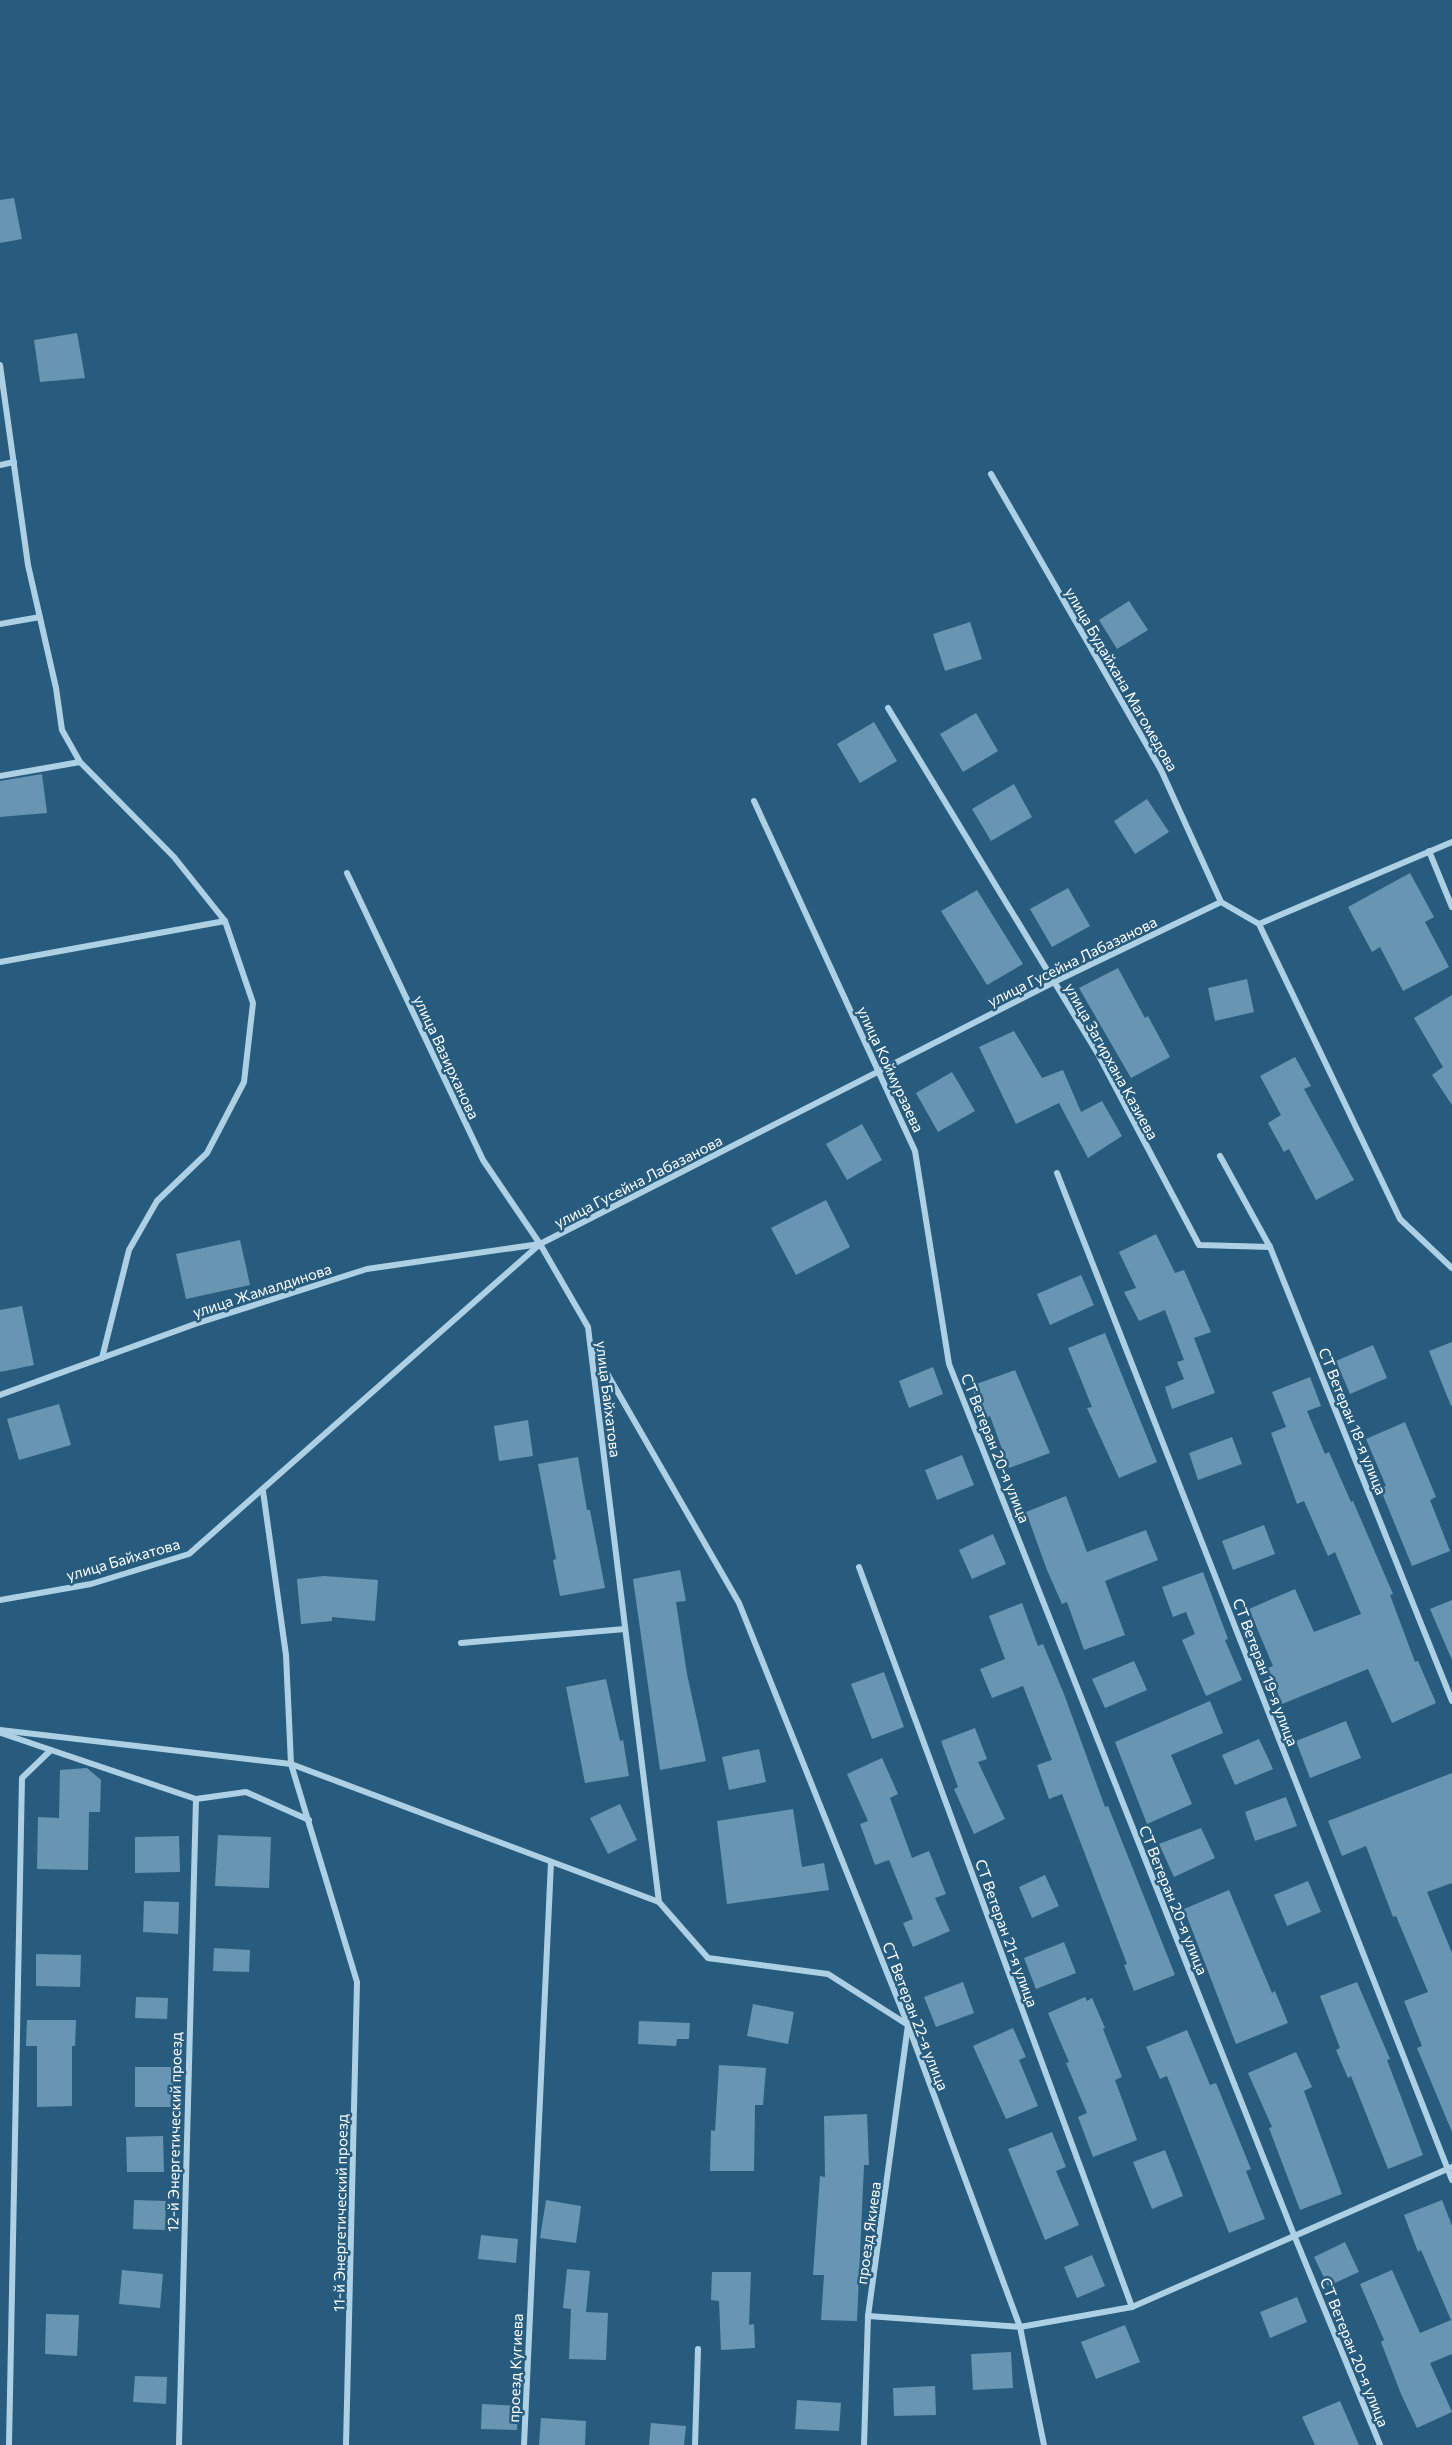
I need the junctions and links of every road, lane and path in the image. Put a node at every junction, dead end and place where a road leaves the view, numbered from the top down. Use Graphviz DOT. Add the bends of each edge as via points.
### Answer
graph roads {
  1 [pos="0,365"];
  2 [pos="14,462"];
  3 [pos="0,465"];
  4 [pos="991,474"];
  5 [pos="40,616"];
  6 [pos="0,624"];
  7 [pos="888,708"];
  8 [pos="80,762"];
  9 [pos="0,776"];
  10 [pos="754,801"];
  11 [pos="1452,842"];
  12 [pos="1429,851"];
  13 [pos="347,873"];
  14 [pos="1221,902"];
  15 [pos="1452,907"];
  16 [pos="225,921"];
  17 [pos="1259,924"];
  18 [pos="0,962"];
  19 [pos="1054,982"];
  20 [pos="879,1072"];
  21 [pos="1220,1156"];
  22 [pos="1057,1173"];
  23 [pos="540,1244"];
  24 [pos="1270,1246"];
  25 [pos="1452,1268"];
  26 [pos="590,1345"];
  27 [pos="102,1358"];
  28 [pos="949,1364"];
  29 [pos="0,1395"];
  30 [pos="262,1491"];
  31 [pos="859,1567"];
  32 [pos="0,1600"];
  33 [pos="625,1629"];
  34 [pos="461,1642"];
  35 [pos="1452,1701"];
  36 [pos="0,1731"];
  37 [pos="51,1750"];
  38 [pos="291,1764"];
  39 [pos="196,1799"];
  40 [pos="309,1820"];
  41 [pos="551,1862"];
  42 [pos="659,1902"];
  43 [pos="908,2025"];
  44 [pos="1450,2168"];
  45 [pos="1452,2180"];
  46 [pos="1294,2235"];
  47 [pos="1132,2307"];
  48 [pos="868,2316"];
  49 [pos="1020,2327"];
  50 [pos="698,2349"];
  51 [pos="9,2445"];
  52 [pos="179,2445"];
  53 [pos="346,2445"];
  54 [pos="524,2445"];
  55 [pos="695,2445"];
  56 [pos="864,2445"];
  57 [pos="1044,2445"];
  58 [pos="1380,2445"];
  1 -- 2 [label="street"];
  2 -- 3 [label="street"];
  2 -- 5 [label="street" via="28,565"];
  4 -- 14 [label="street, улица Будайхана Магомедова" via="1161,770"];
  5 -- 6 [label="street"];
  5 -- 8 [label="street" via="62,730"];
  7 -- 19 [label="street, улица Загирхана Казиева"];
  8 -- 9 [label="street"];
  8 -- 16 [label="street" via="174,857"];
  10 -- 20 [label="street, улица Коймурзаева"];
  11 -- 12 [label="street"];
  12 -- 15 [label="street"];
  12 -- 17 [label="street"];
  13 -- 23 [label="street, улица Вазирханова" via="483,1160"];
  14 -- 17 [label="street"];
  14 -- 19 [label="street, улица Гусейна Лабазанова"];
  16 -- 18 [label="street"];
  16 -- 27 [label="street" via="253,1003 244,1082 207,1153 157,1201 129,1250"];
  17 -- 25 [label="street" via="1400,1219"];
  19 -- 20 [label="street, улица Гусейна Лабазанова"];
  19 -- 24 [label="street, улица Загирхана Казиева" via="1098,1054 1199,1245"];
  20 -- 23 [label="street, улица Гусейна Лабазанова"];
  20 -- 28 [label="street, улица Коймурзаева" via="915,1150"];
  21 -- 24 [label="street, СТ Ветеран 18-я улица"];
  22 -- 44 [label="street, СТ Ветеран 19-я улица"];
  23 -- 26 [label="street, улица Байхатова" via="588,1327"];
  23 -- 27 [label="street, улица Жамалдинова" via="367,1269"];
  23 -- 30 [label="street, улица Байхатова"];
  24 -- 35 [label="street, СТ Ветеран 18-я улица"];
  26 -- 33 [label="street, улица Байхатова"];
  26 -- 43 [label="street, СТ Ветеран 22-я улица" via="739,1603"];
  27 -- 29 [label="street, улица Жамалдинова"];
  28 -- 46 [label="street, СТ Ветеран 20-я улица"];
  30 -- 32 [label="street, улица Байхатова" via="189,1554 91,1584"];
  30 -- 38 [label="street, 11-й Энергетический проезд" via="286,1655"];
  31 -- 47 [label="street, СТ Ветеран 21-я улица"];
  33 -- 34 [label="street"];
  33 -- 42 [label="street, улица Байхатова"];
  36 -- 37 [label="street"];
  36 -- 38 [label="street"];
  37 -- 39 [label="street"];
  37 -- 51 [label="street" via="22,1778"];
  38 -- 40 [label="street, 11-й Энергетический проезд"];
  38 -- 41 [label="street"];
  39 -- 40 [label="street" via="246,1792"];
  39 -- 52 [label="street, 12-й Энергетический проезд"];
  40 -- 53 [label="street, 11-й Энергетический проезд" via="357,1982"];
  41 -- 42 [label="street"];
  41 -- 54 [label="street, проезд Кугиева"];
  42 -- 43 [label="street" via="708,1958 828,1974"];
  43 -- 48 [label="street, проезд Якиева"];
  43 -- 49 [label="street, СТ Ветеран 22-я улица"];
  44 -- 45 [label="street, СТ Ветеран 19-я улица"];
  44 -- 46 [label="street"];
  46 -- 47 [label="street"];
  46 -- 58 [label="street, СТ Ветеран 20-я улица"];
  47 -- 49 [label="street"];
  48 -- 49 [label="street"];
  48 -- 56 [label="street, проезд Якиева"];
  49 -- 57 [label="street, СТ Ветеран 22-я улица"];
  50 -- 55 [label="street"];
}
